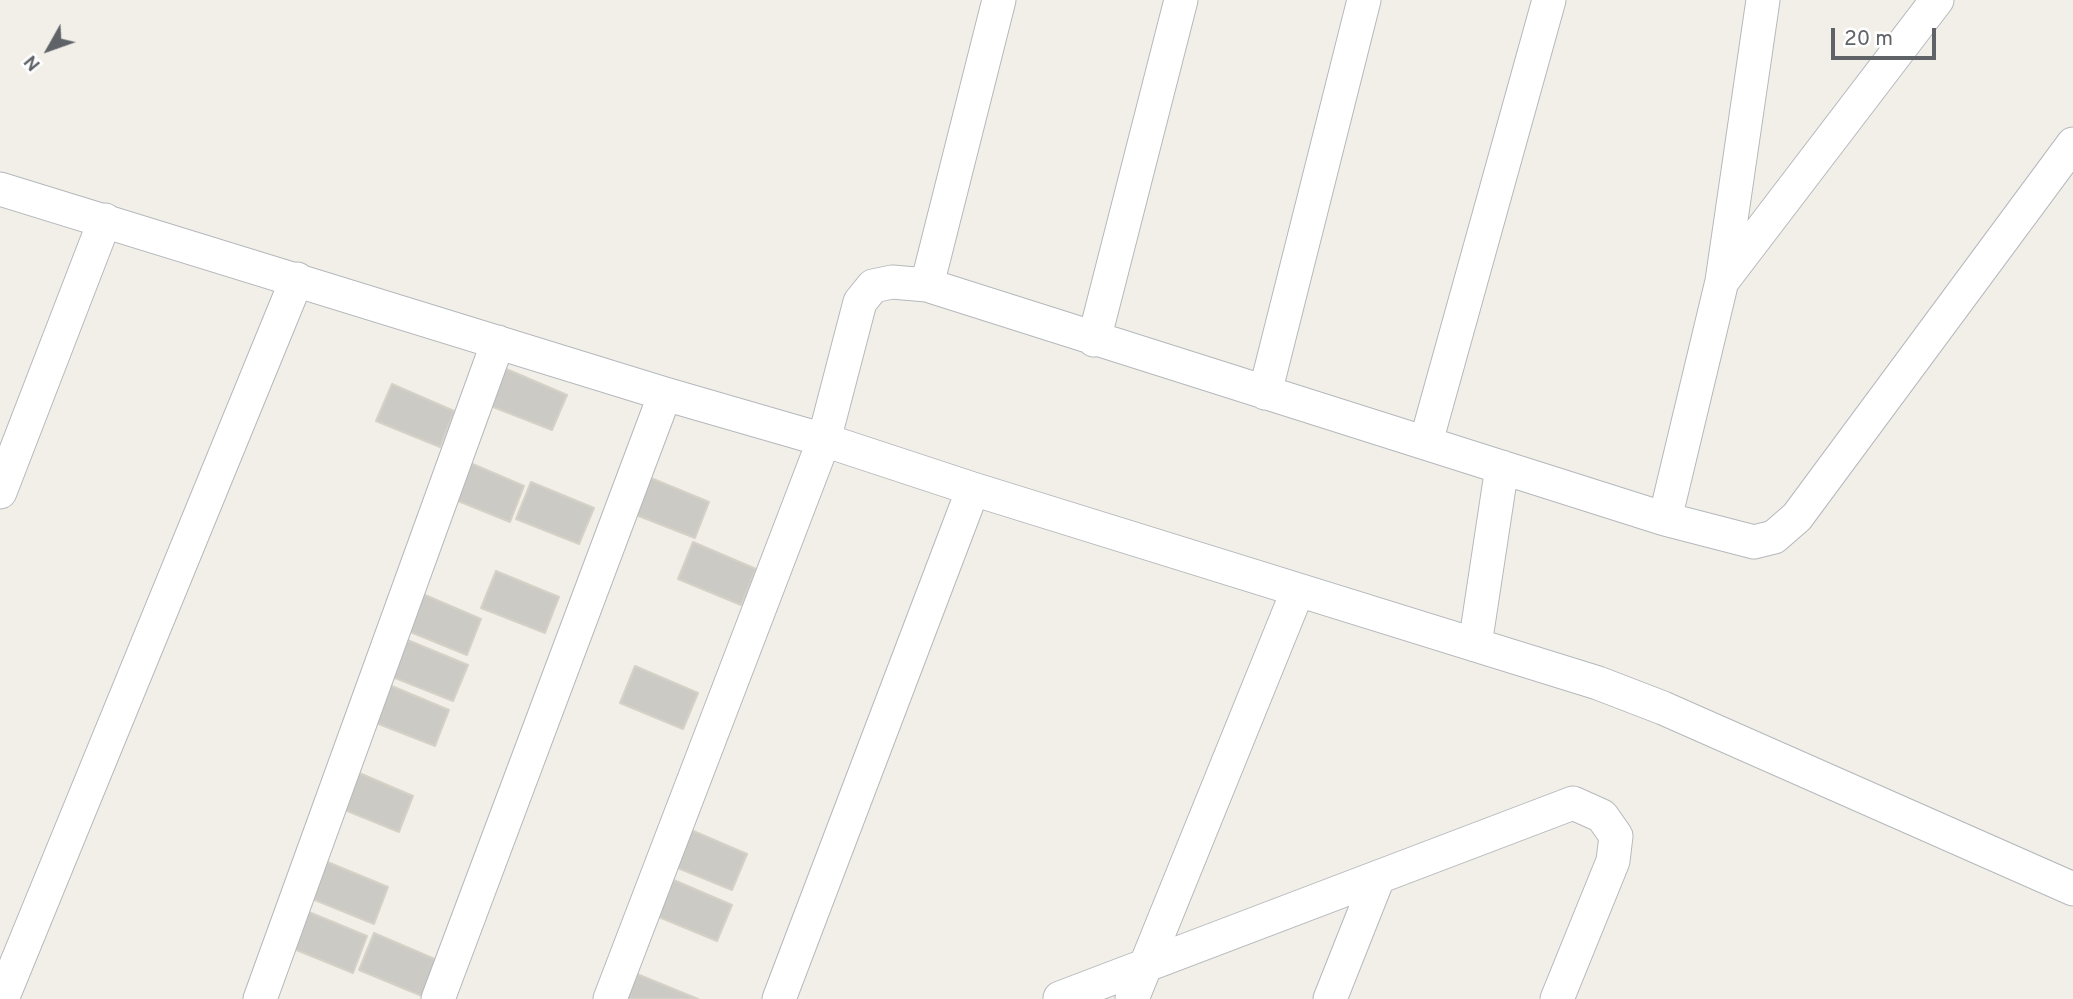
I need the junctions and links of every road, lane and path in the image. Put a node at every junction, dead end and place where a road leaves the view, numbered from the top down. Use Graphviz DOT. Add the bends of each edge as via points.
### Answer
graph roads {
  1 [pos="999,0"];
  2 [pos="1181,0"];
  3 [pos="1364,0"];
  4 [pos="1549,0"];
  5 [pos="1763,0"];
  6 [pos="1937,0"];
  7 [pos="2073,144"];
  8 [pos="0,189"];
  9 [pos="105,220"];
  10 [pos="297,279"];
  11 [pos="1722,281"];
  12 [pos="927,285"];
  13 [pos="1094,340"];
  14 [pos="498,342"];
  15 [pos="1265,393"];
  16 [pos="665,394"];
  17 [pos="824,440"];
  18 [pos="1426,442"];
  19 [pos="1502,467"];
  20 [pos="973,489"];
  21 [pos="0,492"];
  22 [pos="1665,519"];
  23 [pos="1298,590"];
  24 [pos="1475,645"];
  25 [pos="1378,877"];
  26 [pos="2073,889"];
  27 [pos="1146,965"];
  28 [pos="1060,998"];
  29 [pos="2,999"];
  30 [pos="260,999"];
  31 [pos="438,999"];
  32 [pos="610,999"];
  33 [pos="779,999"];
  34 [pos="1132,999"];
  35 [pos="1330,999"];
  36 [pos="1557,999"];
  1 -- 12 [label="street"];
  2 -- 13 [label="street"];
  3 -- 15 [label="street"];
  4 -- 18 [label="street"];
  5 -- 11 [label="street"];
  6 -- 11 [label="street"];
  7 -- 22 [label="street" via="1786,528 1754,542"];
  8 -- 9 [label="street"];
  9 -- 10 [label="street"];
  9 -- 21 [label="street"];
  10 -- 14 [label="street"];
  10 -- 29 [label="street"];
  11 -- 22 [label="street"];
  12 -- 13 [label="street"];
  12 -- 17 [label="street" via="892,282 873,286 860,302"];
  13 -- 15 [label="street"];
  14 -- 16 [label="street"];
  14 -- 30 [label="street"];
  15 -- 18 [label="street"];
  16 -- 17 [label="street"];
  16 -- 31 [label="street"];
  17 -- 20 [label="street"];
  17 -- 32 [label="street"];
  18 -- 19 [label="street"];
  19 -- 22 [label="street"];
  19 -- 24 [label="street"];
  20 -- 23 [label="street"];
  20 -- 33 [label="street"];
  23 -- 24 [label="street"];
  23 -- 27 [label="street"];
  24 -- 26 [label="street" via="1663,708"];
  25 -- 27 [label="street"];
  25 -- 35 [label="street"];
  25 -- 36 [label="street" via="1573,803 1602,816 1616,836 1613,861"];
  27 -- 28 [label="street"];
  27 -- 34 [label="street"];
}
